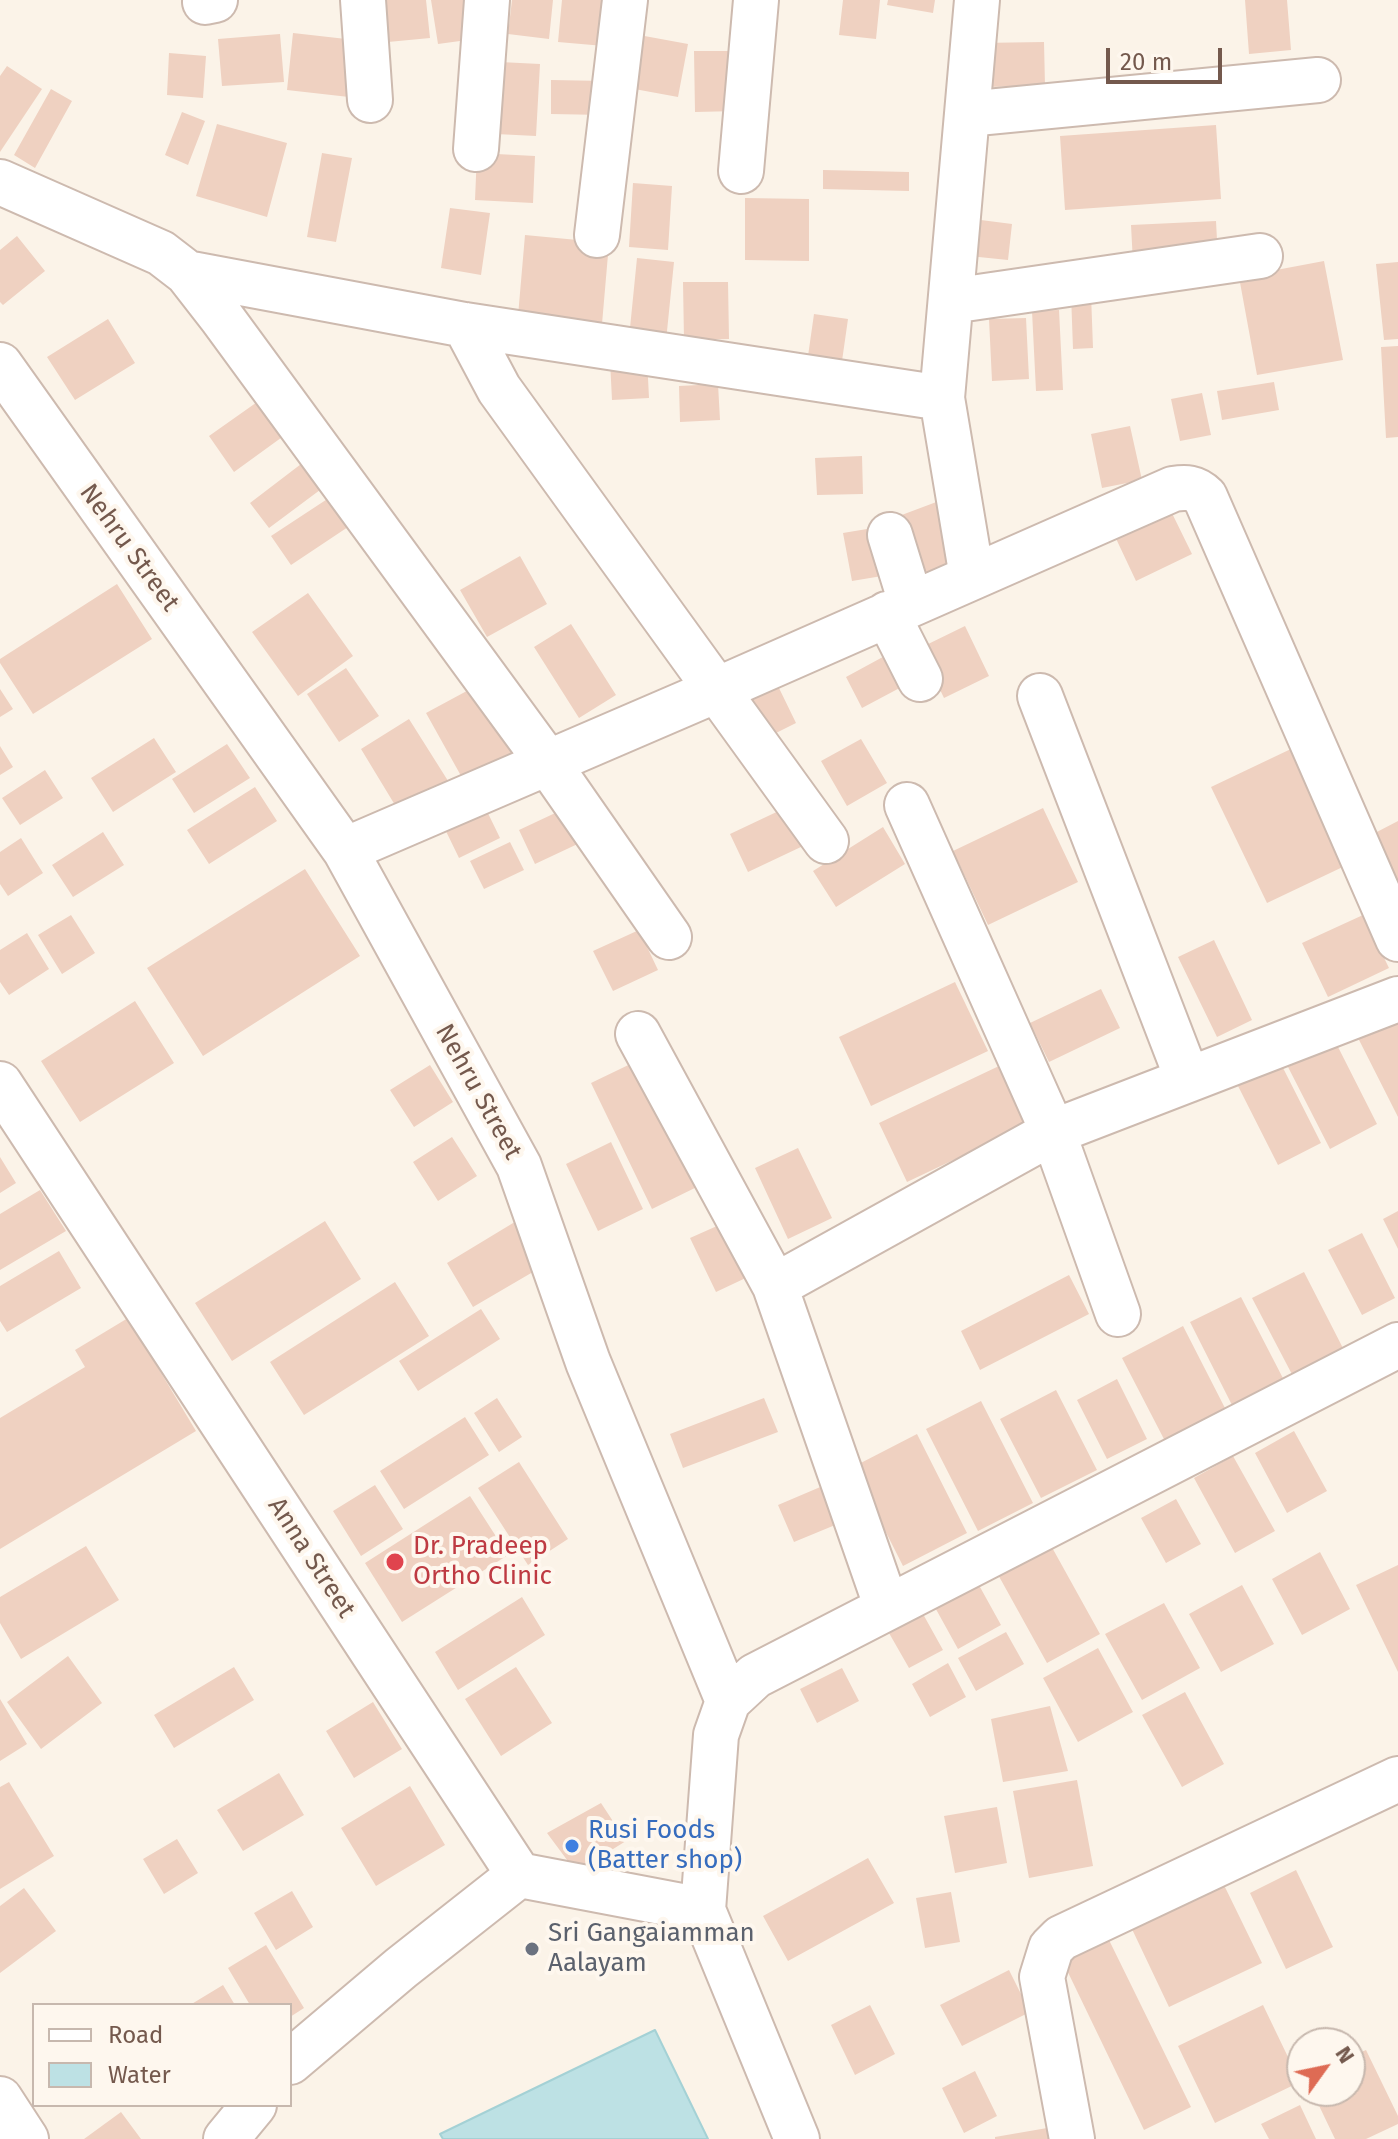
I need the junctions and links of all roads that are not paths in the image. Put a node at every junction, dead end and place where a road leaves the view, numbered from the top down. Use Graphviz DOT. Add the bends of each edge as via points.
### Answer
graph roads {
  1 [pos="363,0"];
  2 [pos="487,0"];
  3 [pos="625,0"];
  4 [pos="756,0"];
  5 [pos="977,0"];
  6 [pos="1318,80"];
  7 [pos="370,100"];
  8 [pos="967,114"];
  9 [pos="476,149"];
  10 [pos="741,171"];
  11 [pos="0,182"];
  12 [pos="597,235"];
  13 [pos="1260,256"];
  14 [pos="187,273"];
  15 [pos="951,301"];
  16 [pos="465,325"];
  17 [pos="0,365"];
  18 [pos="942,398"];
  19 [pos="890,535"];
  20 [pos="972,577"];
  21 [pos="899,609"];
  22 [pos="920,679"];
  23 [pos="719,689"];
  24 [pos="1040,696"];
  25 [pos="548,763"];
  26 [pos="907,805"];
  27 [pos="826,841"];
  28 [pos="345,850"];
  29 [pos="669,937"];
  30 [pos="1398,939"];
  31 [pos="1398,999"];
  32 [pos="638,1034"];
  33 [pos="1188,1080"];
  34 [pos="0,1084"];
  35 [pos="1053,1132"];
  36 [pos="775,1286"];
  37 [pos="1118,1314"];
  38 [pos="1398,1345"];
  39 [pos="887,1608"];
  40 [pos="728,1701"];
  41 [pos="1398,1779"];
  42 [pos="519,1875"];
  43 [pos="703,1910"];
  44 [pos="292,2060"];
  45 [pos="0,2099"];
  46 [pos="252,2107"];
  47 [pos="26,2139"];
  48 [pos="226,2139"];
  49 [pos="797,2139"];
  50 [pos="1072,2139"];
  1 -- 7 [label="street"];
  2 -- 9 [label="street"];
  3 -- 12 [label="street"];
  4 -- 10 [label="street"];
  5 -- 8 [label="street"];
  6 -- 8 [label="street"];
  8 -- 15 [label="street"];
  11 -- 14 [label="street" via="161,253"];
  13 -- 15 [label="street"];
  14 -- 16 [label="street"];
  14 -- 25 [label="street"];
  15 -- 18 [label="street"];
  16 -- 18 [label="street"];
  16 -- 23 [label="street" via="499,389"];
  17 -- 28 [label="street, Nehru Street"];
  18 -- 20 [label="street"];
  19 -- 21 [label="street"];
  20 -- 21 [label="street"];
  20 -- 30 [label="street" via="1173,489 1198,491"];
  21 -- 22 [label="street"];
  21 -- 23 [label="street"];
  23 -- 25 [label="street"];
  23 -- 27 [label="street"];
  24 -- 33 [label="street"];
  25 -- 28 [label="street"];
  25 -- 29 [label="street"];
  26 -- 35 [label="street"];
  28 -- 40 [label="street, Nehru Street" via="519,1166 588,1362"];
  31 -- 33 [label="street"];
  32 -- 36 [label="street"];
  33 -- 35 [label="street"];
  34 -- 42 [label="street, Anna Street"];
  35 -- 36 [label="street"];
  35 -- 37 [label="street"];
  36 -- 39 [label="street"];
  38 -- 39 [label="street"];
  39 -- 40 [label="street" via="755,1676"];
  40 -- 43 [label="street" via="716,1735"];
  41 -- 50 [label="street" via="1061,1938 1051,1948 1042,1977"];
  42 -- 43 [label="street"];
  42 -- 44 [label="street"];
  43 -- 49 [label="street"];
  45 -- 47 [label="street"];
  46 -- 48 [label="street"];
}
